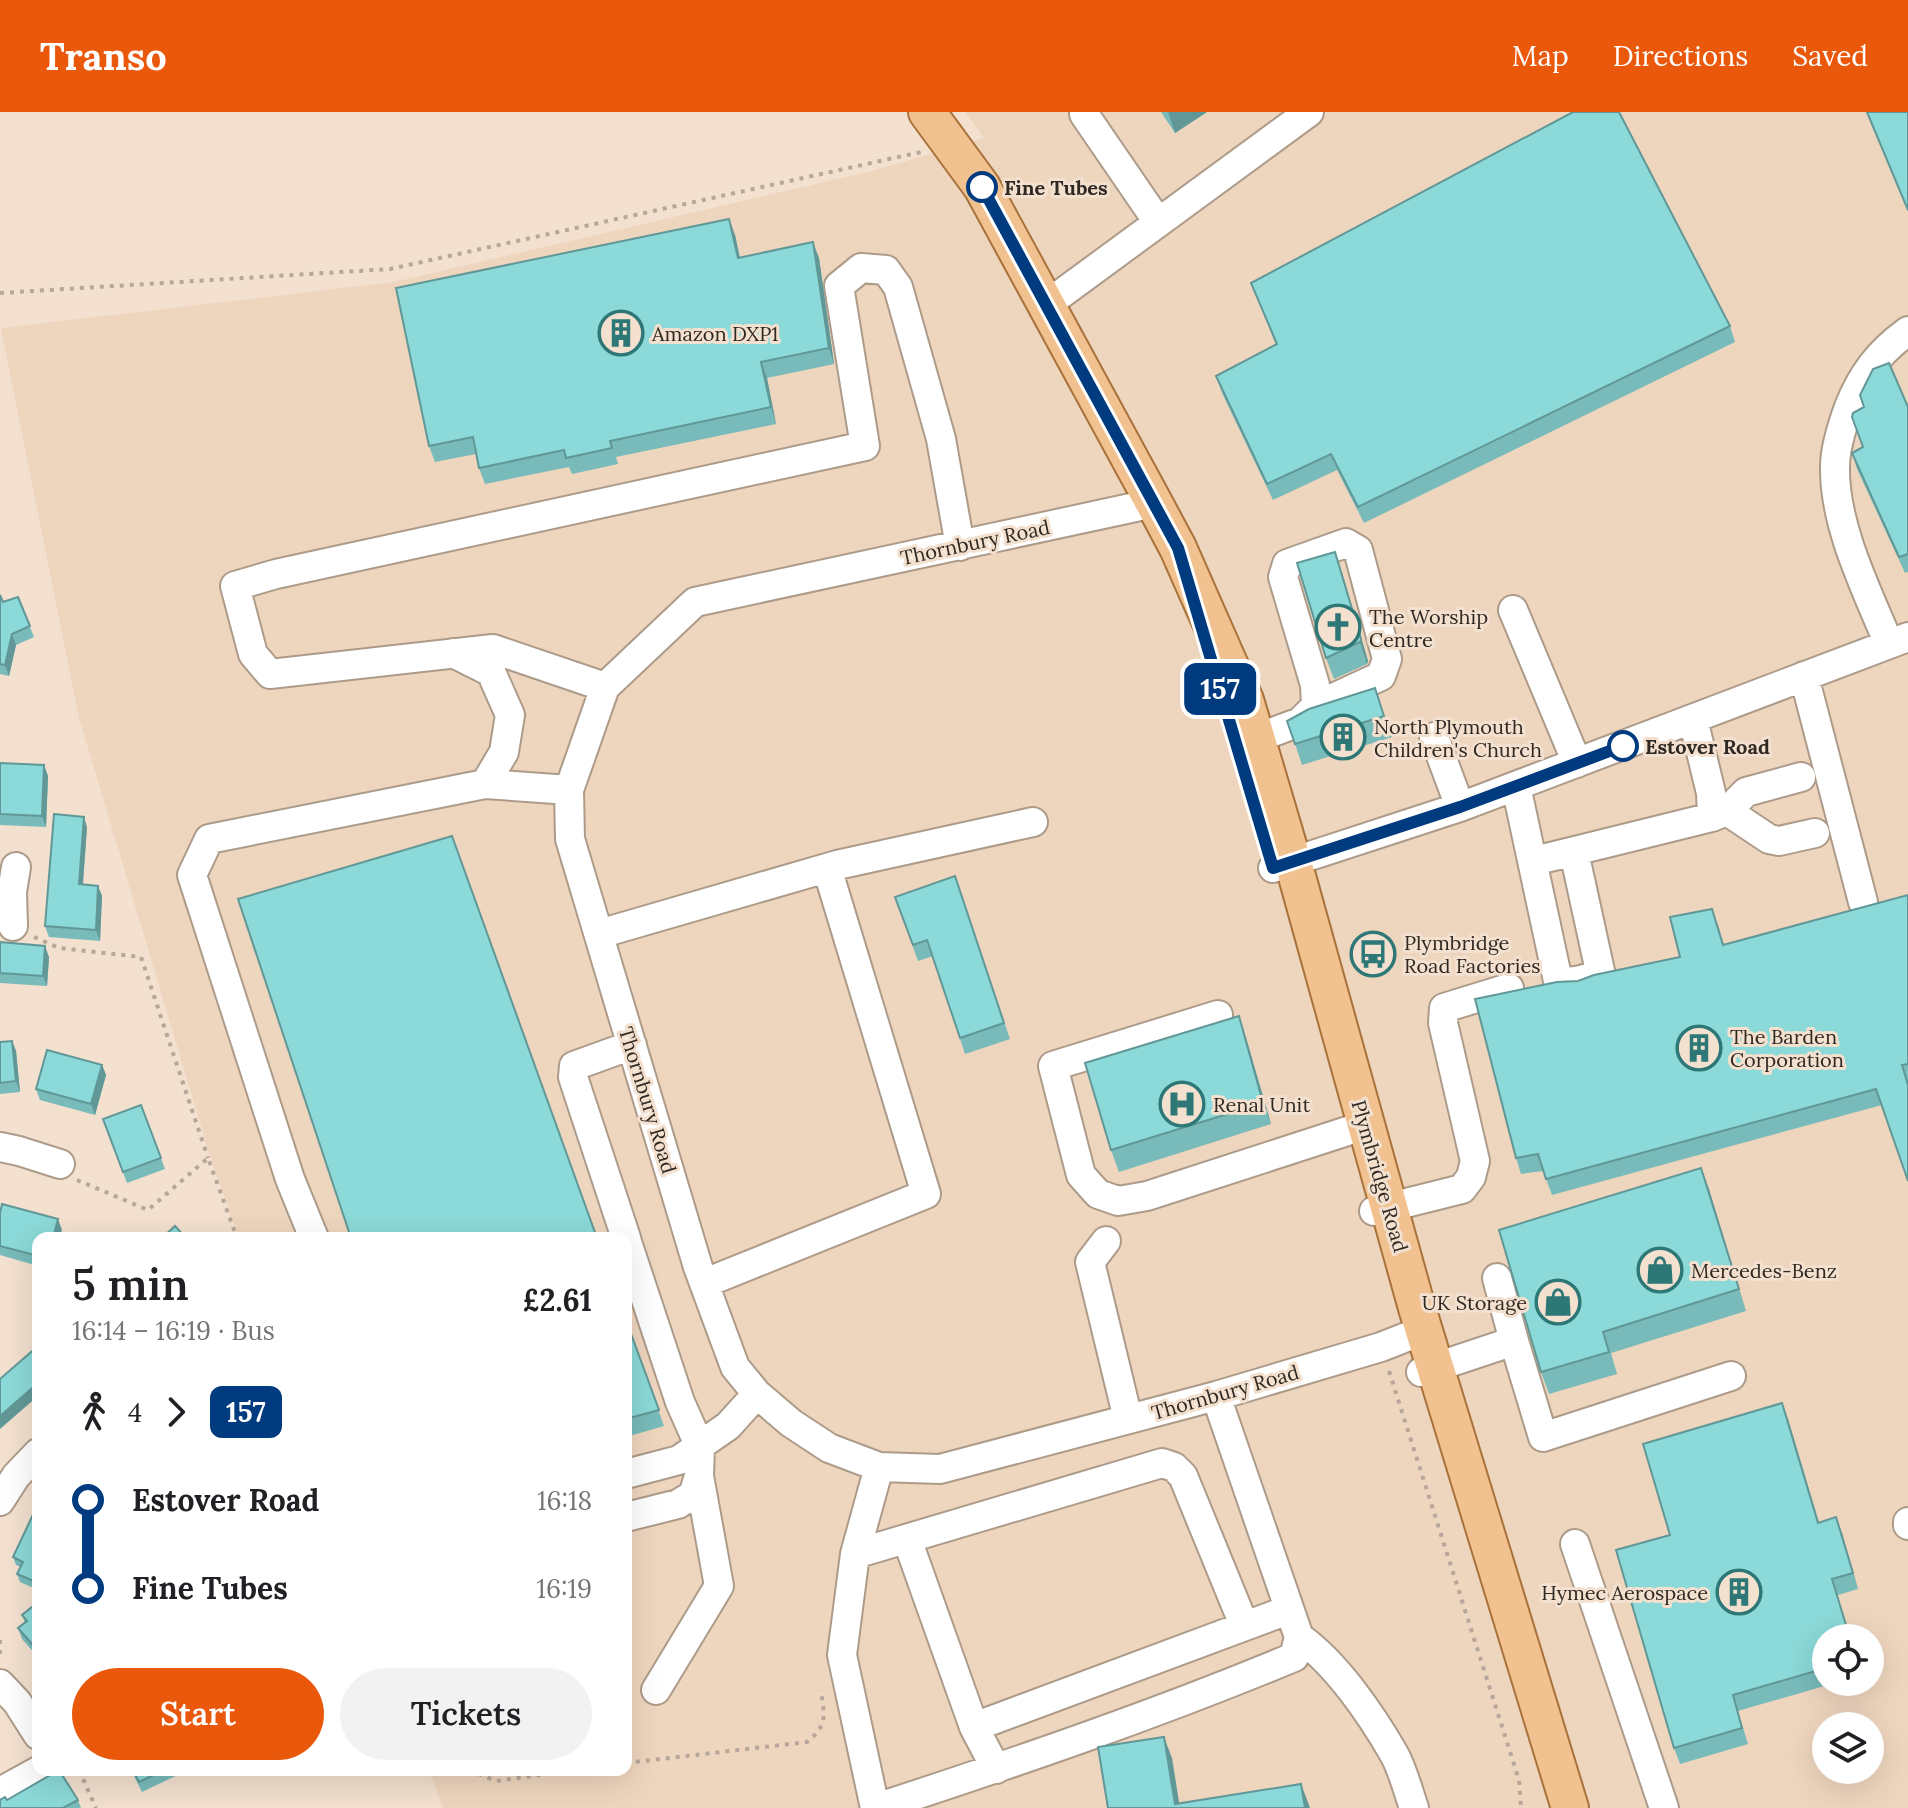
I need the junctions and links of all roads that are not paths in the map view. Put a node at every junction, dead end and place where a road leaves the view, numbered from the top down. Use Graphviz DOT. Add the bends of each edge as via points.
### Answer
graph roads {
  1 [pos="927,112"];
  2 [pos="1309,112"];
  3 [pos="1084,114"];
  4 [pos="1158,222"];
  5 [pos="1046,305"];
  6 [pos="1908,331"];
  7 [pos="1154,503"];
  8 [pos="960,546"];
  9 [pos="1178,548"];
  10 [pos="1513,610"];
  11 [pos="1898,640"];
  12 [pos="453,653"];
  13 [pos="1804,676"];
  14 [pos="605,687"];
  15 [pos="1316,706"];
  16 [pos="1693,719"];
  17 [pos="1434,737"];
  18 [pos="1257,738"];
  19 [pos="1577,763"];
  20 [pos="1801,777"];
  21 [pos="485,784"];
  22 [pos="1516,786"];
  23 [pos="569,790"];
  24 [pos="1460,807"];
  25 [pos="1720,814"];
  26 [pos="1033,822"];
  27 [pos="1815,833"];
  28 [pos="1574,852"];
  29 [pos="1534,861"];
  30 [pos="1283,865"];
  31 [pos="827,868"];
  32 [pos="9,884"];
  33 [pos="1863,902"];
  34 [pos="13,926"];
  35 [pos="599,934"];
  36 [pos="1509,988"];
  37 [pos="1218,1015"];
  38 [pos="632,1045"];
  39 [pos="1358,1127"];
  40 [pos="0,1147"];
  41 [pos="60,1164"];
  42 [pos="1381,1209"];
  43 [pos="312,1232"];
  44 [pos="624,1232"];
  45 [pos="1106,1241"];
  46 [pos="632,1257"];
  47 [pos="1497,1278"];
  48 [pos="705,1283"];
  49 [pos="1405,1337"];
  50 [pos="1514,1341"];
  51 [pos="1428,1370"];
  52 [pos="1731,1376"];
  53 [pos="757,1394"];
  54 [pos="1216,1396"];
  55 [pos="1128,1419"];
  56 [pos="700,1447"];
  57 [pos="32,1459"];
  58 [pos="879,1467"];
  59 [pos="632,1472"];
  60 [pos="699,1476"];
  61 [pos="0,1501"];
  62 [pos="632,1516"];
  63 [pos="907,1539"];
  64 [pos="1575,1544"];
  65 [pos="855,1554"];
  66 [pos="1288,1610"];
  67 [pos="1244,1625"];
  68 [pos="1299,1637"];
  69 [pos="0,1684"];
  70 [pos="656,1690"];
  71 [pos="32,1726"];
  72 [pos="974,1727"];
  73 [pos="996,1769"];
  74 [pos="32,1774"];
  75 [pos="0,1792"];
  76 [pos="876,1808"];
  77 [pos="1414,1808"];
  78 [pos="1551,1808"];
  79 [pos="1570,1808"];
  80 [pos="1664,1808"];
  1 -- 5 [label="main road, Plymbridge Road" via="982,187"];
  2 -- 4 [label="street"];
  3 -- 4 [label="street"];
  4 -- 5 [label="street"];
  5 -- 7 [label="main road, Plymbridge Road"];
  6 -- 11 [label="street" via="1865,370 1842,425 1835,467 1853,557"];
  7 -- 8 [label="street, Thornbury Road"];
  7 -- 9 [label="main road, Plymbridge Road"];
  8 -- 12 [label="street" via="941,439 898,287 886,270 861,268 839,286 865,446 235,586 253,654 270,674"];
  8 -- 14 [label="street, Thornbury Road" via="695,602"];
  9 -- 18 [label="main road, Plymbridge Road"];
  9 -- 30 [label="main road, Plymbridge Road"];
  10 -- 19 [label="street"];
  11 -- 13 [label="street"];
  12 -- 14 [label="street" via="493,649"];
  12 -- 21 [label="street" via="491,672 510,715 504,752"];
  13 -- 16 [label="street"];
  13 -- 33 [label="street"];
  14 -- 23 [label="street, Thornbury Road"];
  15 -- 15 [label="street" via="1315,685 1283,577 1287,564 1346,543 1358,550 1387,659 1381,676"];
  15 -- 18 [label="street" via="1300,722"];
  16 -- 19 [label="street"];
  16 -- 25 [label="street"];
  17 -- 24 [label="street"];
  18 -- 30 [label="main road, Plymbridge Road"];
  19 -- 22 [label="street"];
  20 -- 25 [label="street" via="1746,792"];
  21 -- 23 [label="street"];
  21 -- 43 [label="street" via="209,839 192,875"];
  22 -- 24 [label="street"];
  22 -- 29 [label="street"];
  23 -- 35 [label="street, Thornbury Road" via="570,839"];
  24 -- 30 [label="street"];
  25 -- 27 [label="street" via="1769,839"];
  25 -- 28 [label="street"];
  26 -- 31 [label="street"];
  28 -- 29 [label="street"];
  28 -- 29 [label="street" via="1600,971 1587,980 1558,981"];
  30 -- 39 [label="main road, Plymbridge Road"];
  31 -- 35 [label="street"];
  31 -- 48 [label="street" via="926,1194"];
  32 -- 34 [label="street"];
  35 -- 38 [label="street, Thornbury Road"];
  36 -- 42 [label="street" via="1444,1008 1475,1161 1471,1177 1462,1189"];
  37 -- 39 [label="street" via="1053,1066 1081,1175 1098,1194 1118,1201 1147,1196"];
  38 -- 44 [label="street" via="574,1066 573,1077"];
  38 -- 48 [label="street, Thornbury Road"];
  39 -- 42 [label="main road, Plymbridge Road"];
  40 -- 41 [label="street"];
  42 -- 49 [label="main road, Plymbridge Road"];
  45 -- 55 [label="street" via="1090,1262"];
  46 -- 56 [label="street"];
  47 -- 50 [label="street"];
  48 -- 53 [label="street, Thornbury Road" via="735,1367"];
  49 -- 51 [label="main road, Plymbridge Road"];
  49 -- 54 [label="street, Thornbury Road"];
  50 -- 51 [label="street"];
  50 -- 52 [label="street" via="1543,1437"];
  51 -- 78 [label="main road, Plymbridge Road"];
  51 -- 79 [label="main road, Plymbridge Road"];
  53 -- 56 [label="street"];
  53 -- 58 [label="street, Thornbury Road" via="829,1448"];
  54 -- 55 [label="street, Thornbury Road"];
  54 -- 66 [label="street"];
  55 -- 58 [label="street, Thornbury Road" via="940,1469"];
  56 -- 59 [label="street" via="679,1460"];
  56 -- 60 [label="street"];
  57 -- 61 [label="street"];
  58 -- 65 [label="street"];
  60 -- 62 [label="street" via="693,1495 678,1504"];
  60 -- 70 [label="street" via="719,1586"];
  63 -- 65 [label="street"];
  63 -- 67 [label="street" via="1162,1463 1183,1476"];
  63 -- 72 [label="street"];
  64 -- 80 [label="street"];
  65 -- 76 [label="street" via="842,1655"];
  66 -- 67 [label="street"];
  66 -- 68 [label="street"];
  67 -- 72 [label="street"];
  68 -- 73 [label="street" via="1294,1657"];
  68 -- 77 [label="street" via="1348,1687 1396,1756"];
  69 -- 71 [label="street"];
  72 -- 73 [label="street"];
  73 -- 76 [label="street"];
  74 -- 75 [label="street"];
}
